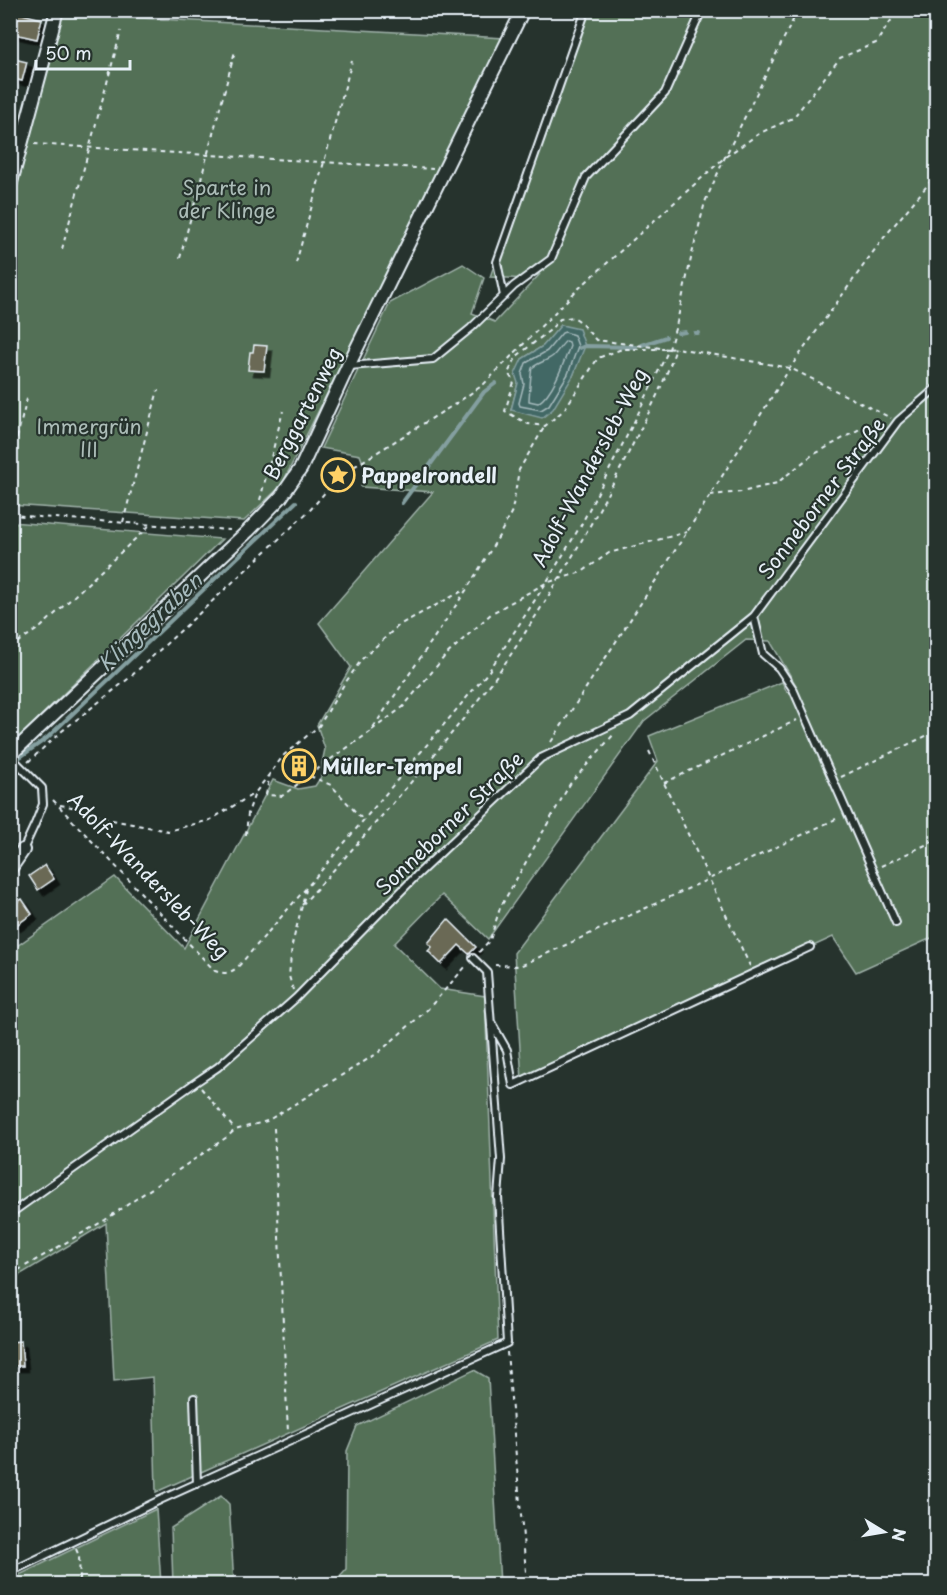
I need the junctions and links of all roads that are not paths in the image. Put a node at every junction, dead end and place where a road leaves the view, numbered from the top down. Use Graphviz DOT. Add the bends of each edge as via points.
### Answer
graph roads {
  1 [pos="57,10"];
  2 [pos="523,10"];
  3 [pos="586,10"];
  4 [pos="702,10"];
  5 [pos="10,186"];
  6 [pos="504,296"];
  7 [pos="348,366"];
  8 [pos="936,388"];
  9 [pos="754,616"];
  10 [pos="10,755"];
  11 [pos="23,850"];
  12 [pos="10,869"];
  13 [pos="896,923"];
  14 [pos="810,947"];
  15 [pos="473,958"];
  16 [pos="491,1022"];
  17 [pos="10,1214"];
  18 [pos="194,1398"];
  19 [pos="197,1484"];
  20 [pos="10,1572"];
  1 -- 5 [label="street"];
  2 -- 7 [label="street, Berggartenweg"];
  3 -- 6 [label="lane" via="497,262"];
  4 -- 6 [label="lane" via="666,93 586,177 551,259"];
  6 -- 7 [label="lane" via="433,359"];
  7 -- 10 [label="street, Berggartenweg" via="301,468 281,497"];
  8 -- 9 [label="lane, Sonneborner Straße" via="898,422"];
  9 -- 13 [label="lane" via="763,654 779,668 793,689"];
  9 -- 17 [label="lane, Sonneborner Straße" via="630,716 541,758 416,876 296,998 218,1068"];
  10 -- 11 [label="lane, Adolf-Wandersleb-Weg" via="42,788 43,804"];
  11 -- 12 [label="street"];
  14 -- 16 [label="lane" via="513,1085 507,1050"];
  15 -- 16 [label="lane" via="487,972"];
  16 -- 19 [label="lane" via="501,1159 498,1197 507,1343"];
  18 -- 19 [label="lane"];
  19 -- 20 [label="lane"];
}
